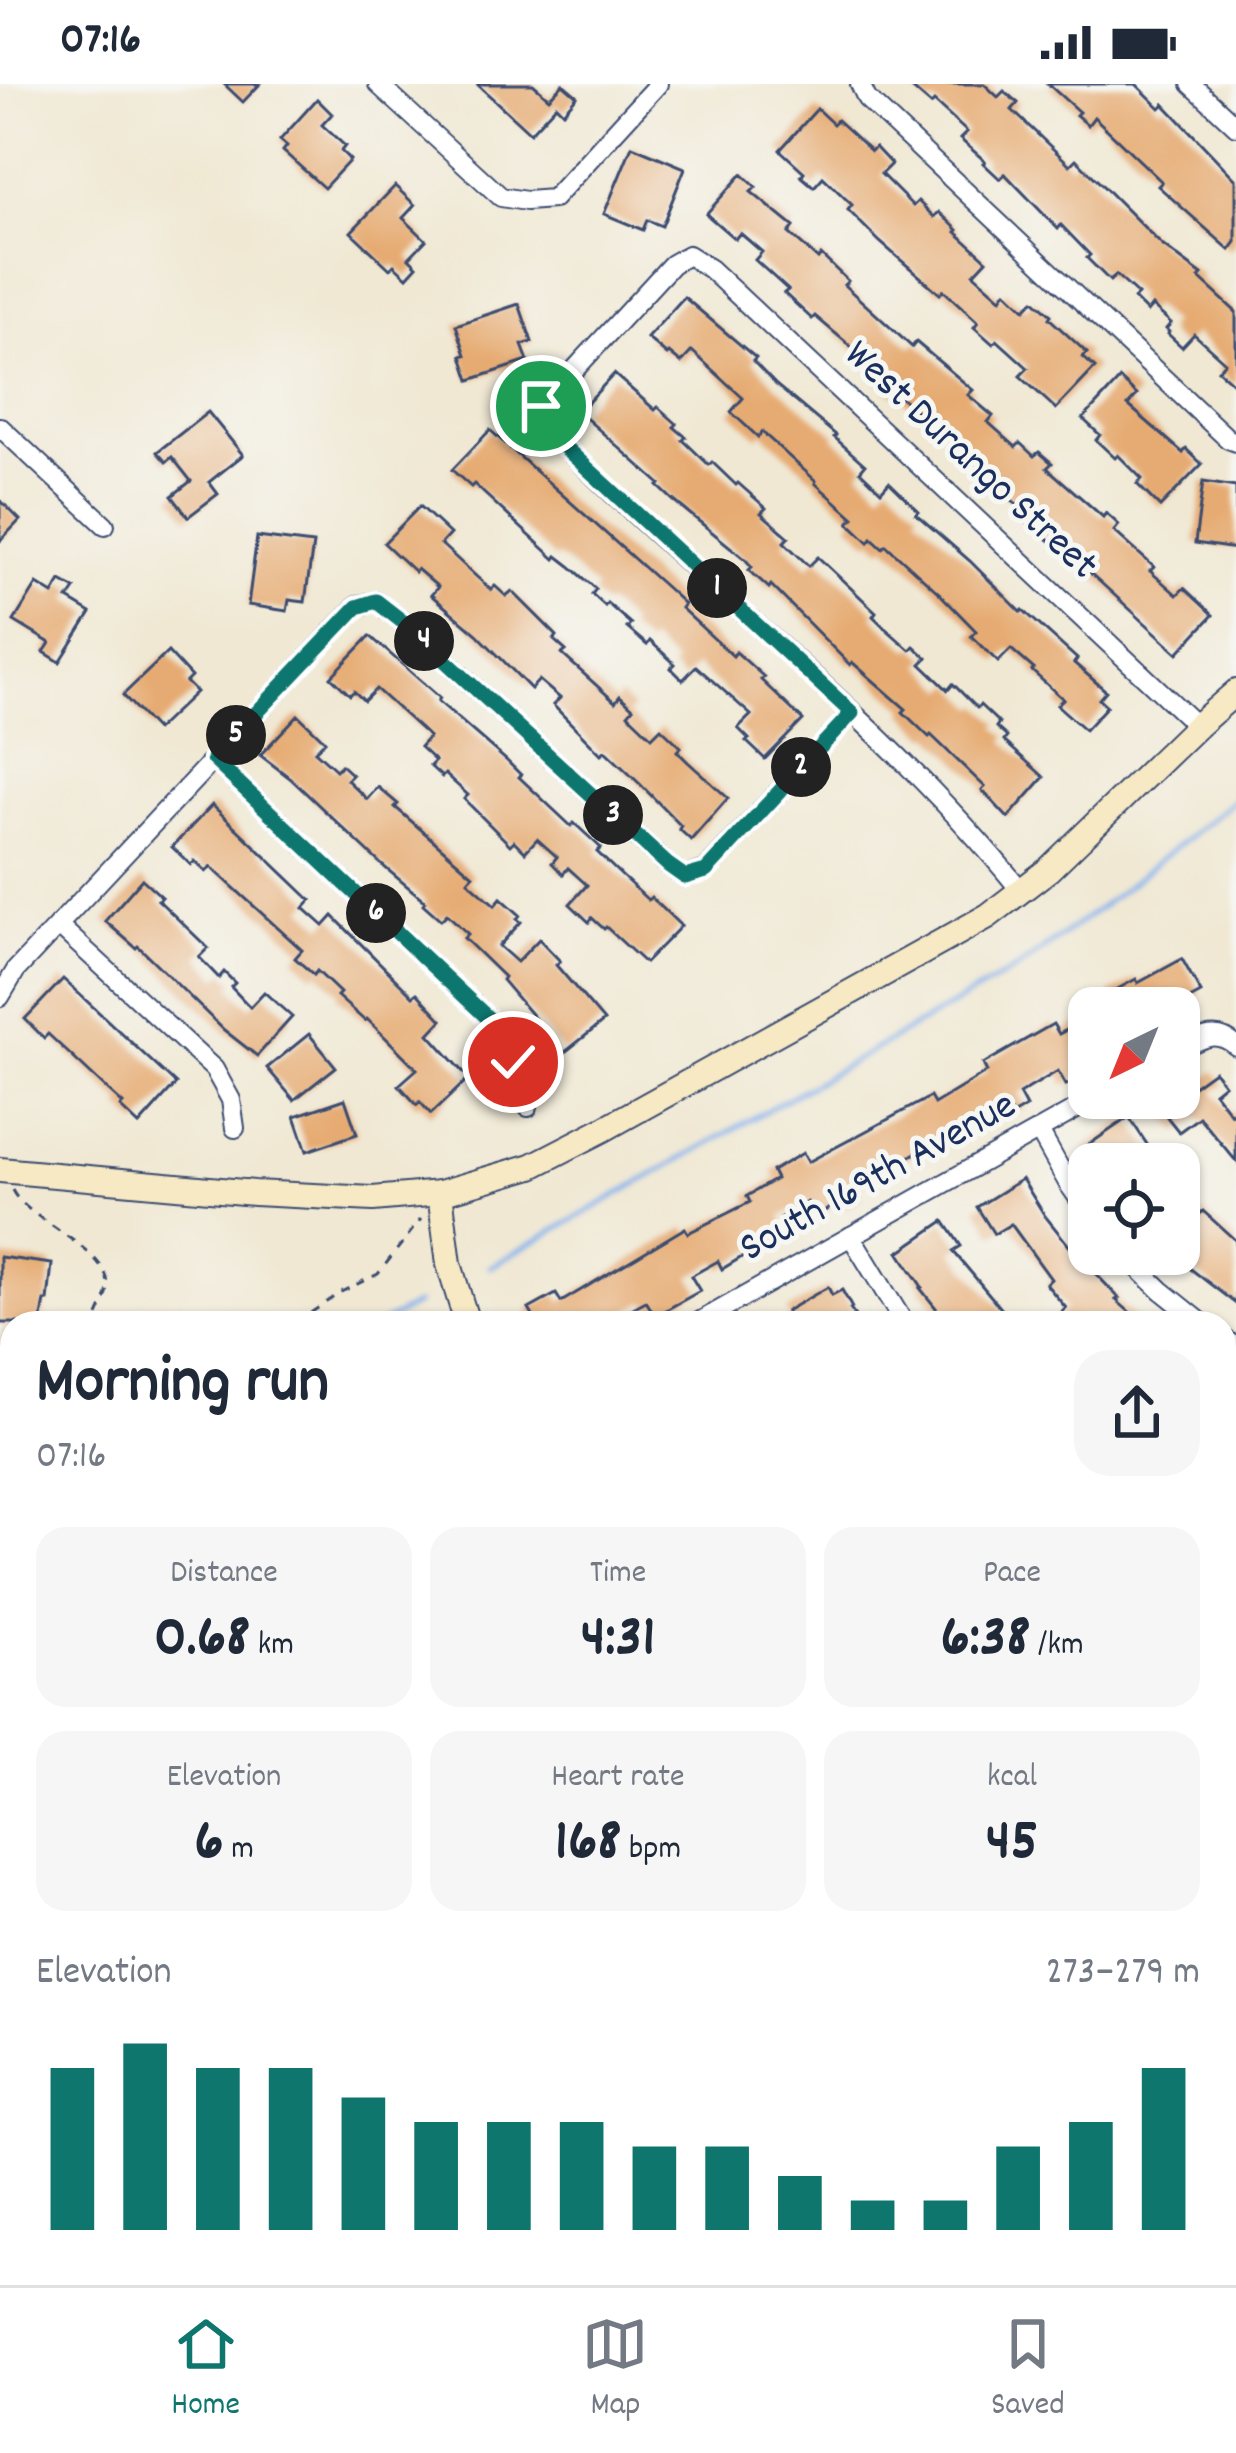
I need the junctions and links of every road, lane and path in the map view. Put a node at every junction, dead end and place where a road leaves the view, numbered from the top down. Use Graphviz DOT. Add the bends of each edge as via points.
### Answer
graph roads {
  1 [pos="378,84"];
  2 [pos="658,84"];
  3 [pos="860,84"];
  4 [pos="1191,84"];
  5 [pos="1236,126"];
  6 [pos="0,428"];
  7 [pos="1236,442"];
  8 [pos="105,525"];
  9 [pos="1236,692"];
  10 [pos="852,713"];
  11 [pos="1197,725"];
  12 [pos="213,759"];
  13 [pos="1022,892"];
  14 [pos="58,925"];
  15 [pos="0,997"];
  16 [pos="1200,1040"];
  17 [pos="1236,1046"];
  18 [pos="528,1107"];
  19 [pos="1068,1114"];
  20 [pos="236,1128"];
  21 [pos="1039,1131"];
  22 [pos="5,1170"];
  23 [pos="1068,1184"];
  24 [pos="440,1193"];
  25 [pos="851,1236"];
  26 [pos="1146,1275"];
  27 [pos="100,1311"];
  28 [pos="313,1311"];
  29 [pos="463,1311"];
  30 [pos="718,1311"];
  31 [pos="897,1311"];
  32 [pos="1187,1311"];
  1 -- 2 [label="street" via="501,197 526,201 553,199"];
  3 -- 7 [label="street" via="867,99"];
  4 -- 5 [label="street"];
  6 -- 8 [label="street"];
  9 -- 11 [label="street"];
  10 -- 11 [label="street, West Durango Street" via="542,424 541,406 688,255"];
  10 -- 12 [label="street" via="706,871 685,877 376,601 357,607"];
  10 -- 13 [label="street" via="974,832"];
  11 -- 13 [label="street"];
  12 -- 14 [label="street"];
  12 -- 18 [label="street" via="491,1021"];
  13 -- 24 [label="street" via="604,1130 532,1166"];
  14 -- 15 [label="street"];
  14 -- 20 [label="street" via="214,1069"];
  16 -- 17 [label="street" via="1218,1035"];
  19 -- 21 [label="street, South 169th Avenue"];
  21 -- 23 [label="street"];
  21 -- 25 [label="street, South 169th Avenue"];
  22 -- 24 [label="street" via="254,1193"];
  22 -- 27 [label="path" via="20,1203 77,1241 107,1278"];
  24 -- 28 [label="path" via="378,1274"];
  24 -- 29 [label="street"];
  25 -- 30 [label="street, South 169th Avenue"];
  25 -- 31 [label="street"];
  26 -- 32 [label="street"];
}
